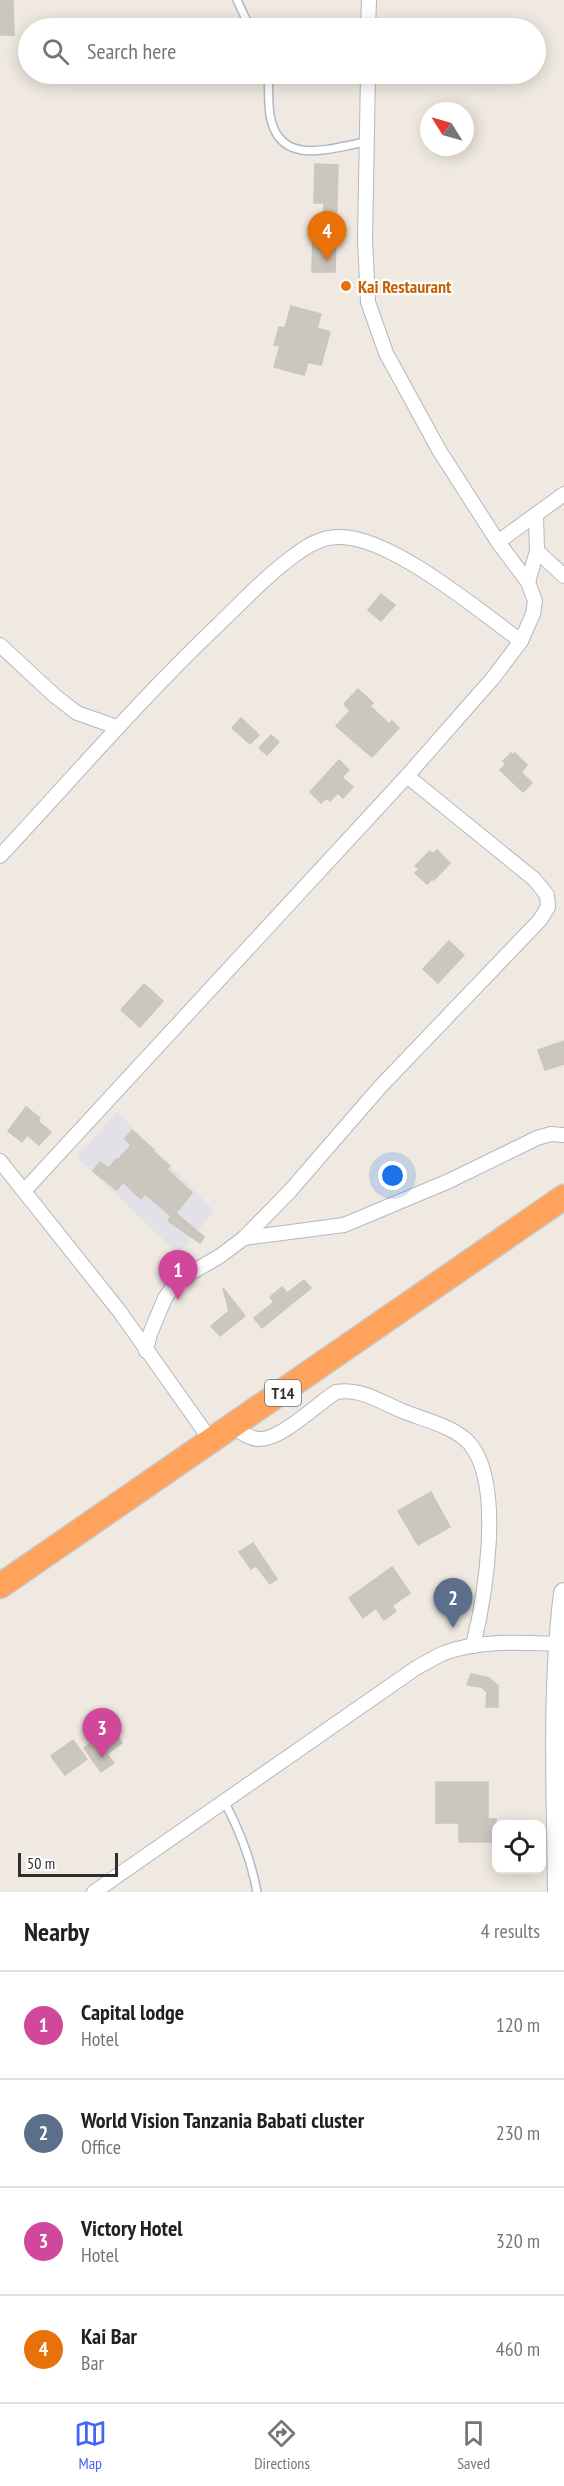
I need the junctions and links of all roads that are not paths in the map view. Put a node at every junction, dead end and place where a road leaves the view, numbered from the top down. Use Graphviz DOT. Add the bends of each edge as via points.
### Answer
graph roads {
  1 [pos="237,0"];
  2 [pos="369,0"];
  3 [pos="245,18"];
  4 [pos="368,18"];
  5 [pos="268,84"];
  6 [pos="368,84"];
  7 [pos="366,142"];
  8 [pos="564,494"];
  9 [pos="536,516"];
  10 [pos="498,542"];
  11 [pos="537,551"];
  12 [pos="564,576"];
  13 [pos="528,582"];
  14 [pos="521,641"];
  15 [pos="0,645"];
  16 [pos="117,727"];
  17 [pos="407,776"];
  18 [pos="0,856"];
  19 [pos="564,1135"];
  20 [pos="0,1161"];
  21 [pos="25,1190"];
  22 [pos="564,1197"];
  23 [pos="244,1238"];
  24 [pos="146,1351"];
  25 [pos="233,1427"];
  26 [pos="212,1442"];
  27 [pos="0,1586"];
  28 [pos="564,1593"];
  29 [pos="561,1644"];
  30 [pos="473,1646"];
  31 [pos="224,1801"];
  32 [pos="94,1892"];
  33 [pos="257,1892"];
  34 [pos="558,1892"];
  1 -- 3 [label="lane"];
  2 -- 4 [label="street"];
  5 -- 7 [label="lane" via="270,117 280,139 290,149 302,152"];
  6 -- 7 [label="street"];
  7 -- 10 [label="street" via="364,240 369,302 386,353 439,450"];
  8 -- 9 [label="street"];
  9 -- 10 [label="street"];
  9 -- 11 [label="street"];
  10 -- 13 [label="street"];
  11 -- 12 [label="street"];
  11 -- 13 [label="street"];
  13 -- 14 [label="street" via="535,600"];
  14 -- 16 [label="street" via="412,564 368,542 332,537 300,551 263,582"];
  14 -- 17 [label="street"];
  15 -- 16 [label="street" via="77,713"];
  16 -- 18 [label="street"];
  17 -- 21 [label="street"];
  17 -- 23 [label="street" via="534,879 547,895 548,907"];
  19 -- 23 [label="street" via="537,1138 449,1181 344,1225"];
  20 -- 21 [label="street"];
  21 -- 24 [label="street"];
  22 -- 25 [label="highway, T14"];
  23 -- 24 [label="street" via="169,1290"];
  24 -- 26 [label="street"];
  25 -- 26 [label="highway, T14"];
  25 -- 30 [label="street" via="255,1439 266,1439 278,1435 336,1392 348,1390 371,1395 450,1430 469,1443 479,1457 484,1478 489,1539 482,1611"];
  26 -- 27 [label="highway, T14"];
  28 -- 29 [label="street"];
  29 -- 30 [label="street"];
  29 -- 34 [label="street" via="556,1707"];
  30 -- 31 [label="street" via="444,1653 416,1668"];
  31 -- 32 [label="street"];
  31 -- 33 [label="lane" via="241,1833"];
}
